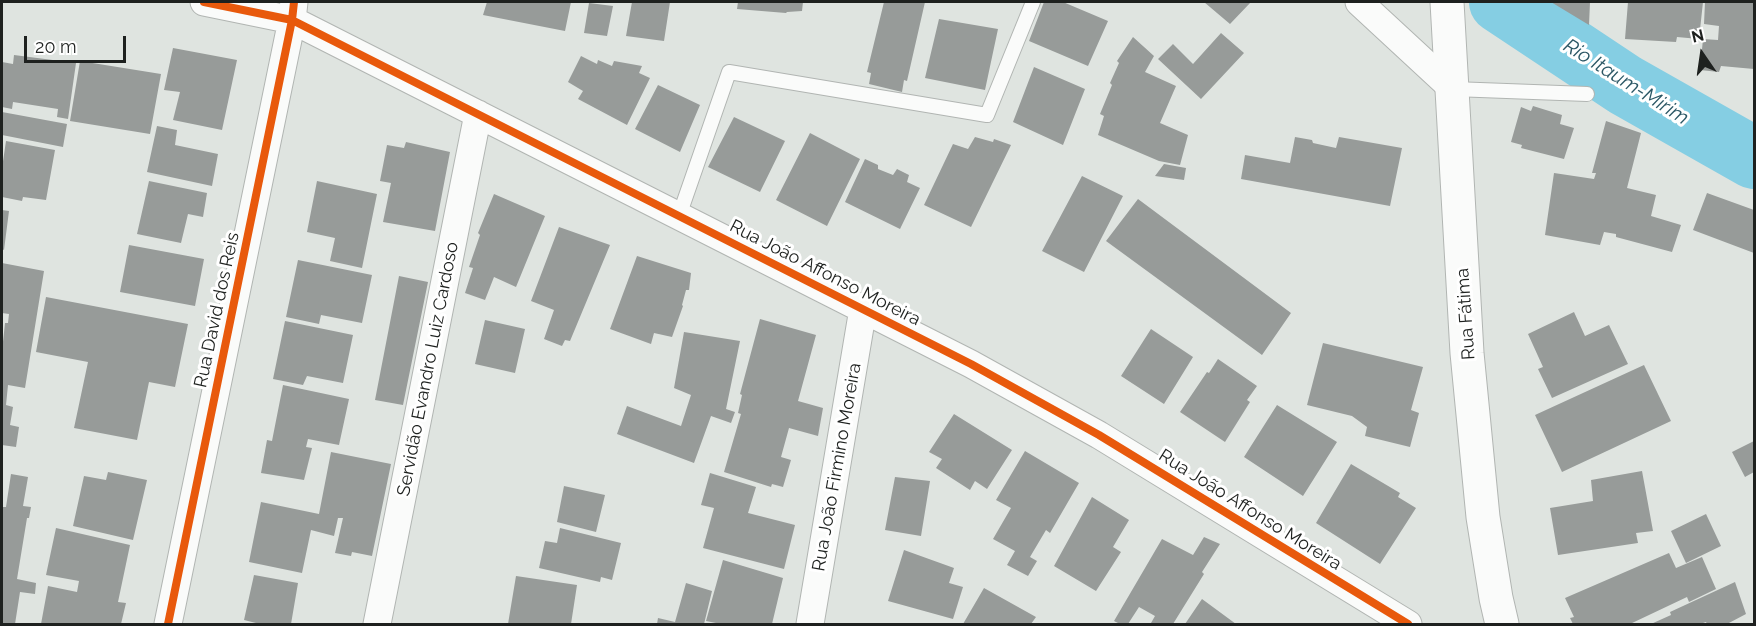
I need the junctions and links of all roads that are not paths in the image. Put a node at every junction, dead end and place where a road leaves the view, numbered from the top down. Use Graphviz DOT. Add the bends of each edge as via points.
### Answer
graph roads {
  1 [pos="204,2"];
  2 [pos="1033,2"];
  3 [pos="1359,2"];
  4 [pos="1447,8"];
  5 [pos="293,11"];
  6 [pos="1453,89"];
  7 [pos="1587,94"];
  8 [pos="478,114"];
  9 [pos="679,216"];
  10 [pos="863,309"];
  11 [pos="168,624"];
  12 [pos="377,624"];
  13 [pos="810,624"];
  14 [pos="1407,624"];
  15 [pos="1502,624"];
  1 -- 5 [label="street, Rua João Affonso Moreira"];
  2 -- 9 [label="lane" via="987,115 729,72"];
  3 -- 6 [label="street"];
  4 -- 6 [label="main road, Rua Fátima"];
  5 -- 8 [label="street, Rua João Affonso Moreira"];
  5 -- 11 [label="street, Rua David dos Reis"];
  6 -- 7 [label="lane"];
  6 -- 15 [label="main road, Rua Fátima" via="1467,353 1483,517"];
  8 -- 9 [label="street, Rua João Affonso Moreira"];
  8 -- 12 [label="street, Servidão Evandro Luiz Cardoso"];
  9 -- 10 [label="street, Rua João Affonso Moreira"];
  10 -- 13 [label="street, Rua João Firmino Moreira"];
  10 -- 14 [label="street, Rua João Affonso Moreira" via="1099,435"];
}
